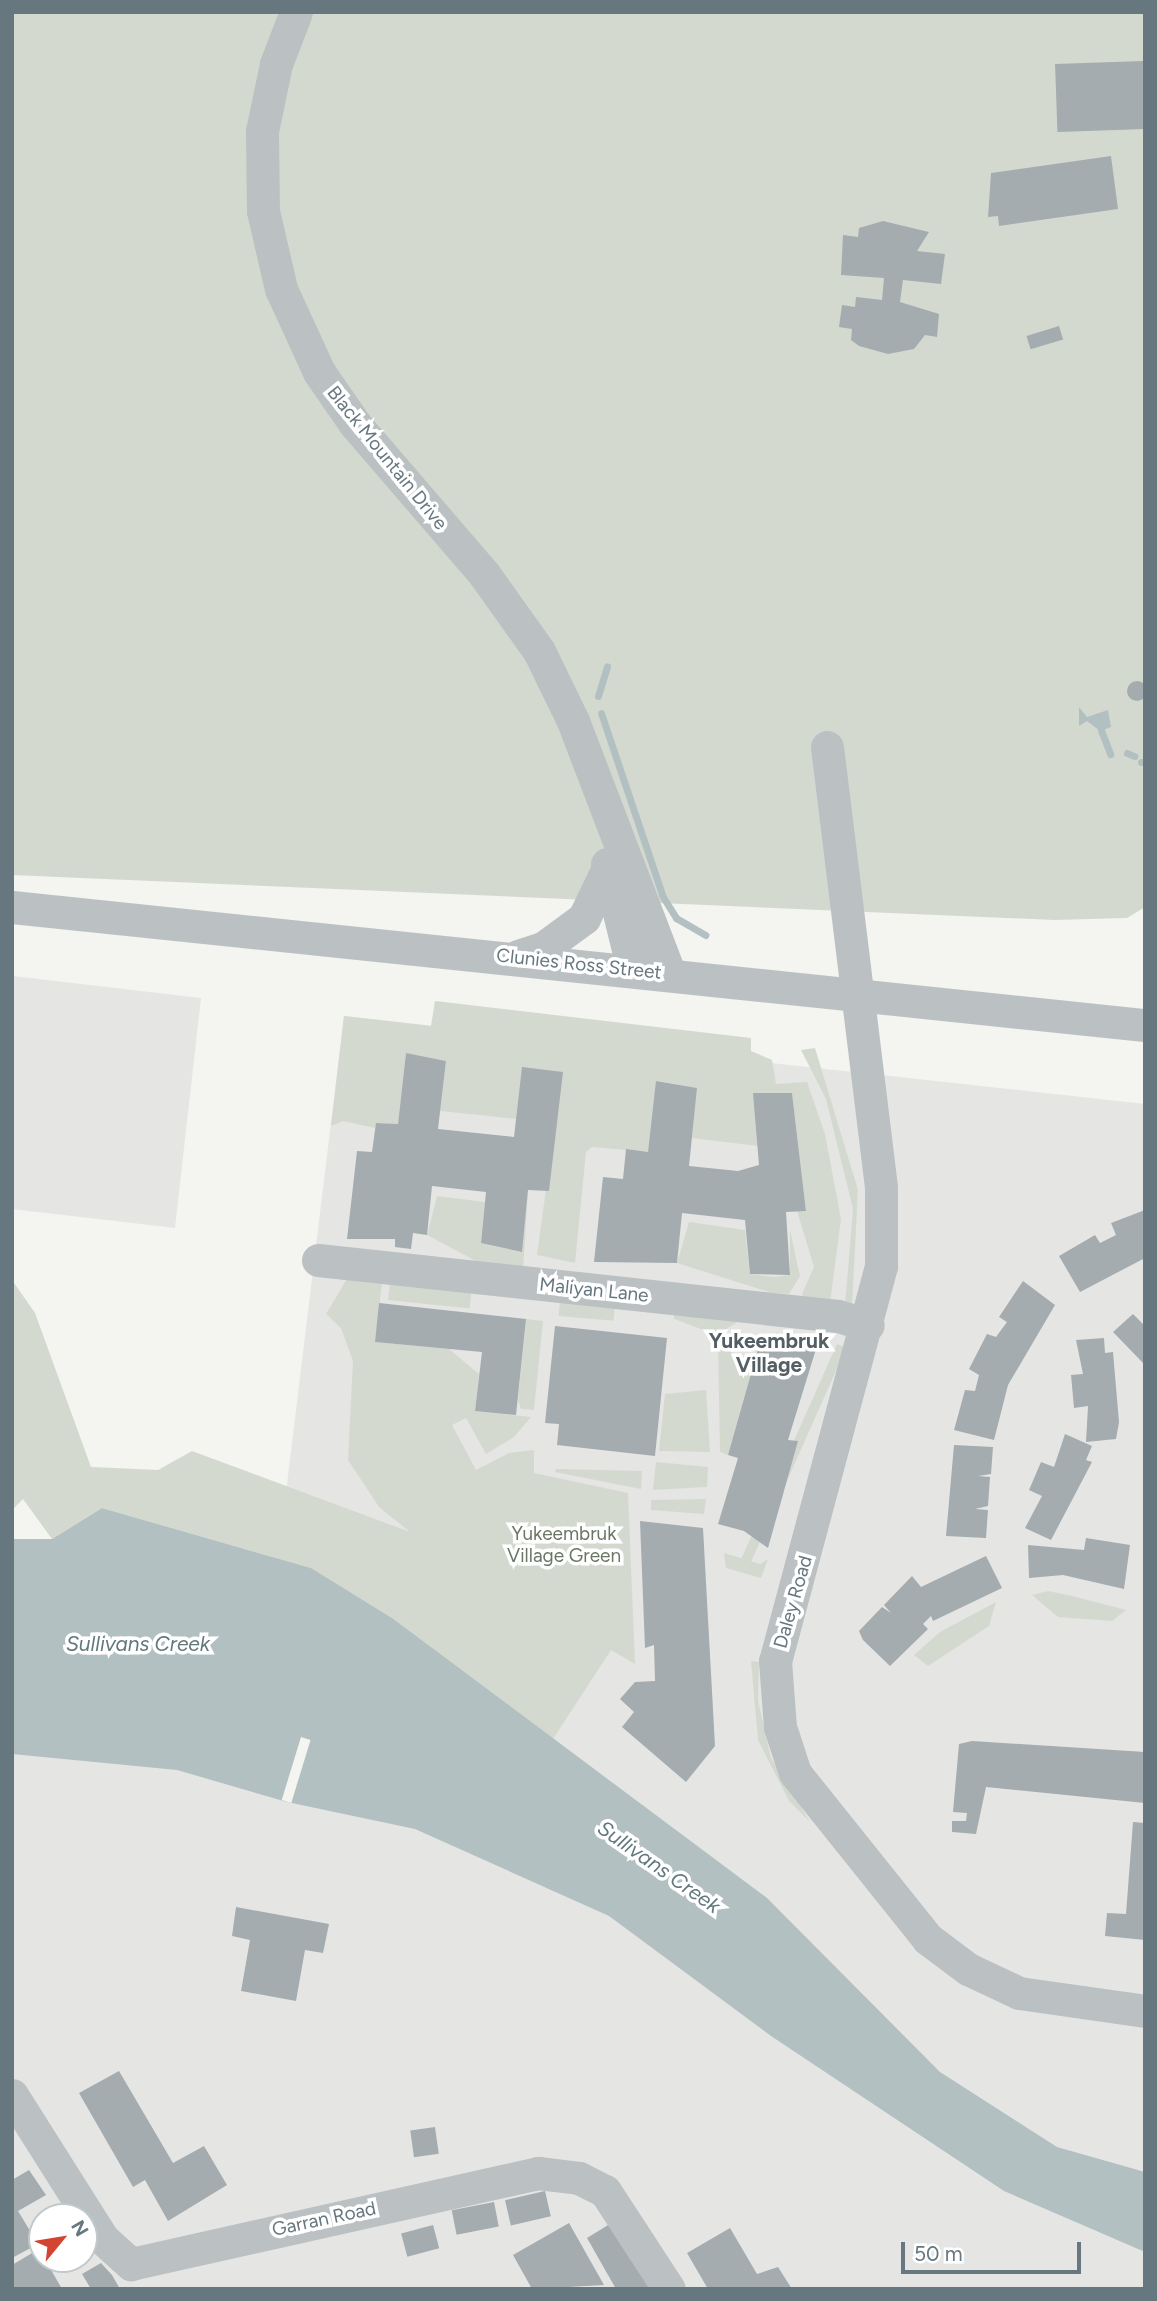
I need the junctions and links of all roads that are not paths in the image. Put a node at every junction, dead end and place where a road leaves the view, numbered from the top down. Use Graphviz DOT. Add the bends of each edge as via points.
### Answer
graph roads {
  1 [pos="296,12"];
  2 [pos="827,747"];
  3 [pos="611,834"];
  4 [pos="607,870"];
  5 [pos="12,907"];
  6 [pos="512,958"];
  7 [pos="634,970"];
  8 [pos="669,973"];
  9 [pos="855,992"];
  10 [pos="1145,1025"];
  11 [pos="318,1260"];
  12 [pos="868,1325"];
  13 [pos="1145,2011"];
  14 [pos="12,2095"];
  15 [pos="669,2289"];
  1 -- 3 [label="street, Black Mountain Drive" via="275,64 262,131 263,211 281,289 319,372 355,424 484,574 539,651 573,721"];
  2 -- 9 [label="street, Daley Road"];
  3 -- 4 [label="street, Black Mountain Drive"];
  3 -- 8 [label="street, Black Mountain Drive"];
  4 -- 6 [label="street" via="596,902 570,932"];
  4 -- 7 [label="street, Black Mountain Drive"];
  5 -- 6 [label="street, Clunies Ross Street"];
  6 -- 7 [label="street, Clunies Ross Street"];
  7 -- 8 [label="street, Clunies Ross Street"];
  8 -- 9 [label="street, Clunies Ross Street"];
  9 -- 10 [label="street, Clunies Ross Street"];
  9 -- 12 [label="street, Daley Road" via="881,1187 881,1266"];
  11 -- 12 [label="street, Maliyan Lane" via="838,1316"];
  12 -- 13 [label="street, Daley Road" via="775,1661 780,1727 795,1773 897,1908 968,1969 1019,1993"];
  14 -- 15 [label="street, Garran Road" via="103,2239 131,2264 538,2174 579,2178 605,2191"];
}
